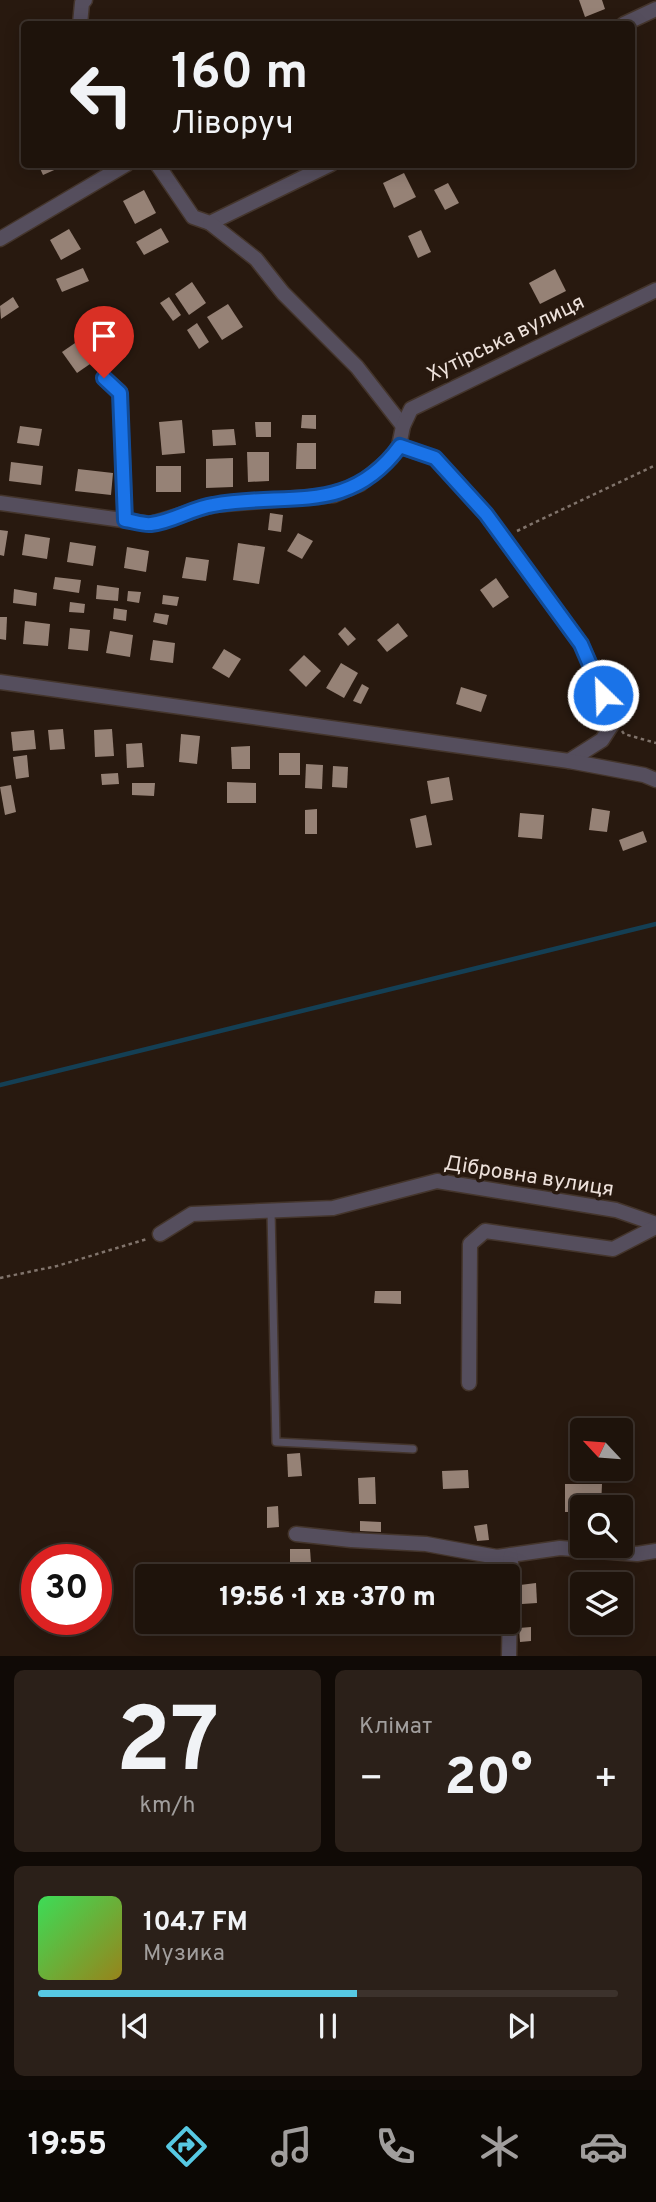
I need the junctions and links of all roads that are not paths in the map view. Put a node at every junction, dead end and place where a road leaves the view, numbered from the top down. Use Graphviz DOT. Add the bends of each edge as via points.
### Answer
graph roads {
  1 [pos="85,0"];
  2 [pos="656,9"];
  3 [pos="80,21"];
  4 [pos="630,21"];
  5 [pos="120,168"];
  6 [pos="160,168"];
  7 [pos="323,168"];
  8 [pos="210,223"];
  9 [pos="0,239"];
  10 [pos="656,290"];
  11 [pos="104,378"];
  12 [pos="403,426"];
  13 [pos="396,452"];
  14 [pos="0,503"];
  15 [pos="125,520"];
  16 [pos="0,682"];
  17 [pos="569,761"];
  18 [pos="656,780"];
  19 [pos="271,1212"];
  20 [pos="656,1226"];
  21 [pos="160,1234"];
  22 [pos="469,1383"];
  23 [pos="412,1449"];
  24 [pos="296,1534"];
  25 [pos="656,1551"];
  26 [pos="511,1555"];
  27 [pos="509,1656"];
  1 -- 3 [label="street"];
  2 -- 4 [label="street"];
  5 -- 9 [label="street"];
  6 -- 8 [label="street" via="193,216"];
  7 -- 8 [label="street"];
  8 -- 12 [label="street" via="256,259 283,293 357,367"];
  10 -- 12 [label="street, Хутірська вулиця" via="411,409"];
  11 -- 15 [label="street" via="120,393"];
  12 -- 13 [label="street"];
  13 -- 15 [label="street" via="360,484 334,495 213,505 151,524"];
  13 -- 17 [label="street" via="435,458 486,514 581,644 615,720 602,740"];
  14 -- 15 [label="street"];
  16 -- 17 [label="street"];
  17 -- 18 [label="street"];
  19 -- 20 [label="street, Дібровна вулиця" via="333,1208 437,1181 615,1210"];
  19 -- 21 [label="street, Дібровна вулиця" via="192,1214"];
  19 -- 23 [label="lane" via="276,1442"];
  20 -- 22 [label="street, Дібровна вулиця" via="613,1249 485,1231 470,1244"];
  24 -- 26 [label="street"];
  25 -- 26 [label="street" via="637,1554 560,1548"];
  26 -- 27 [label="street"];
}
